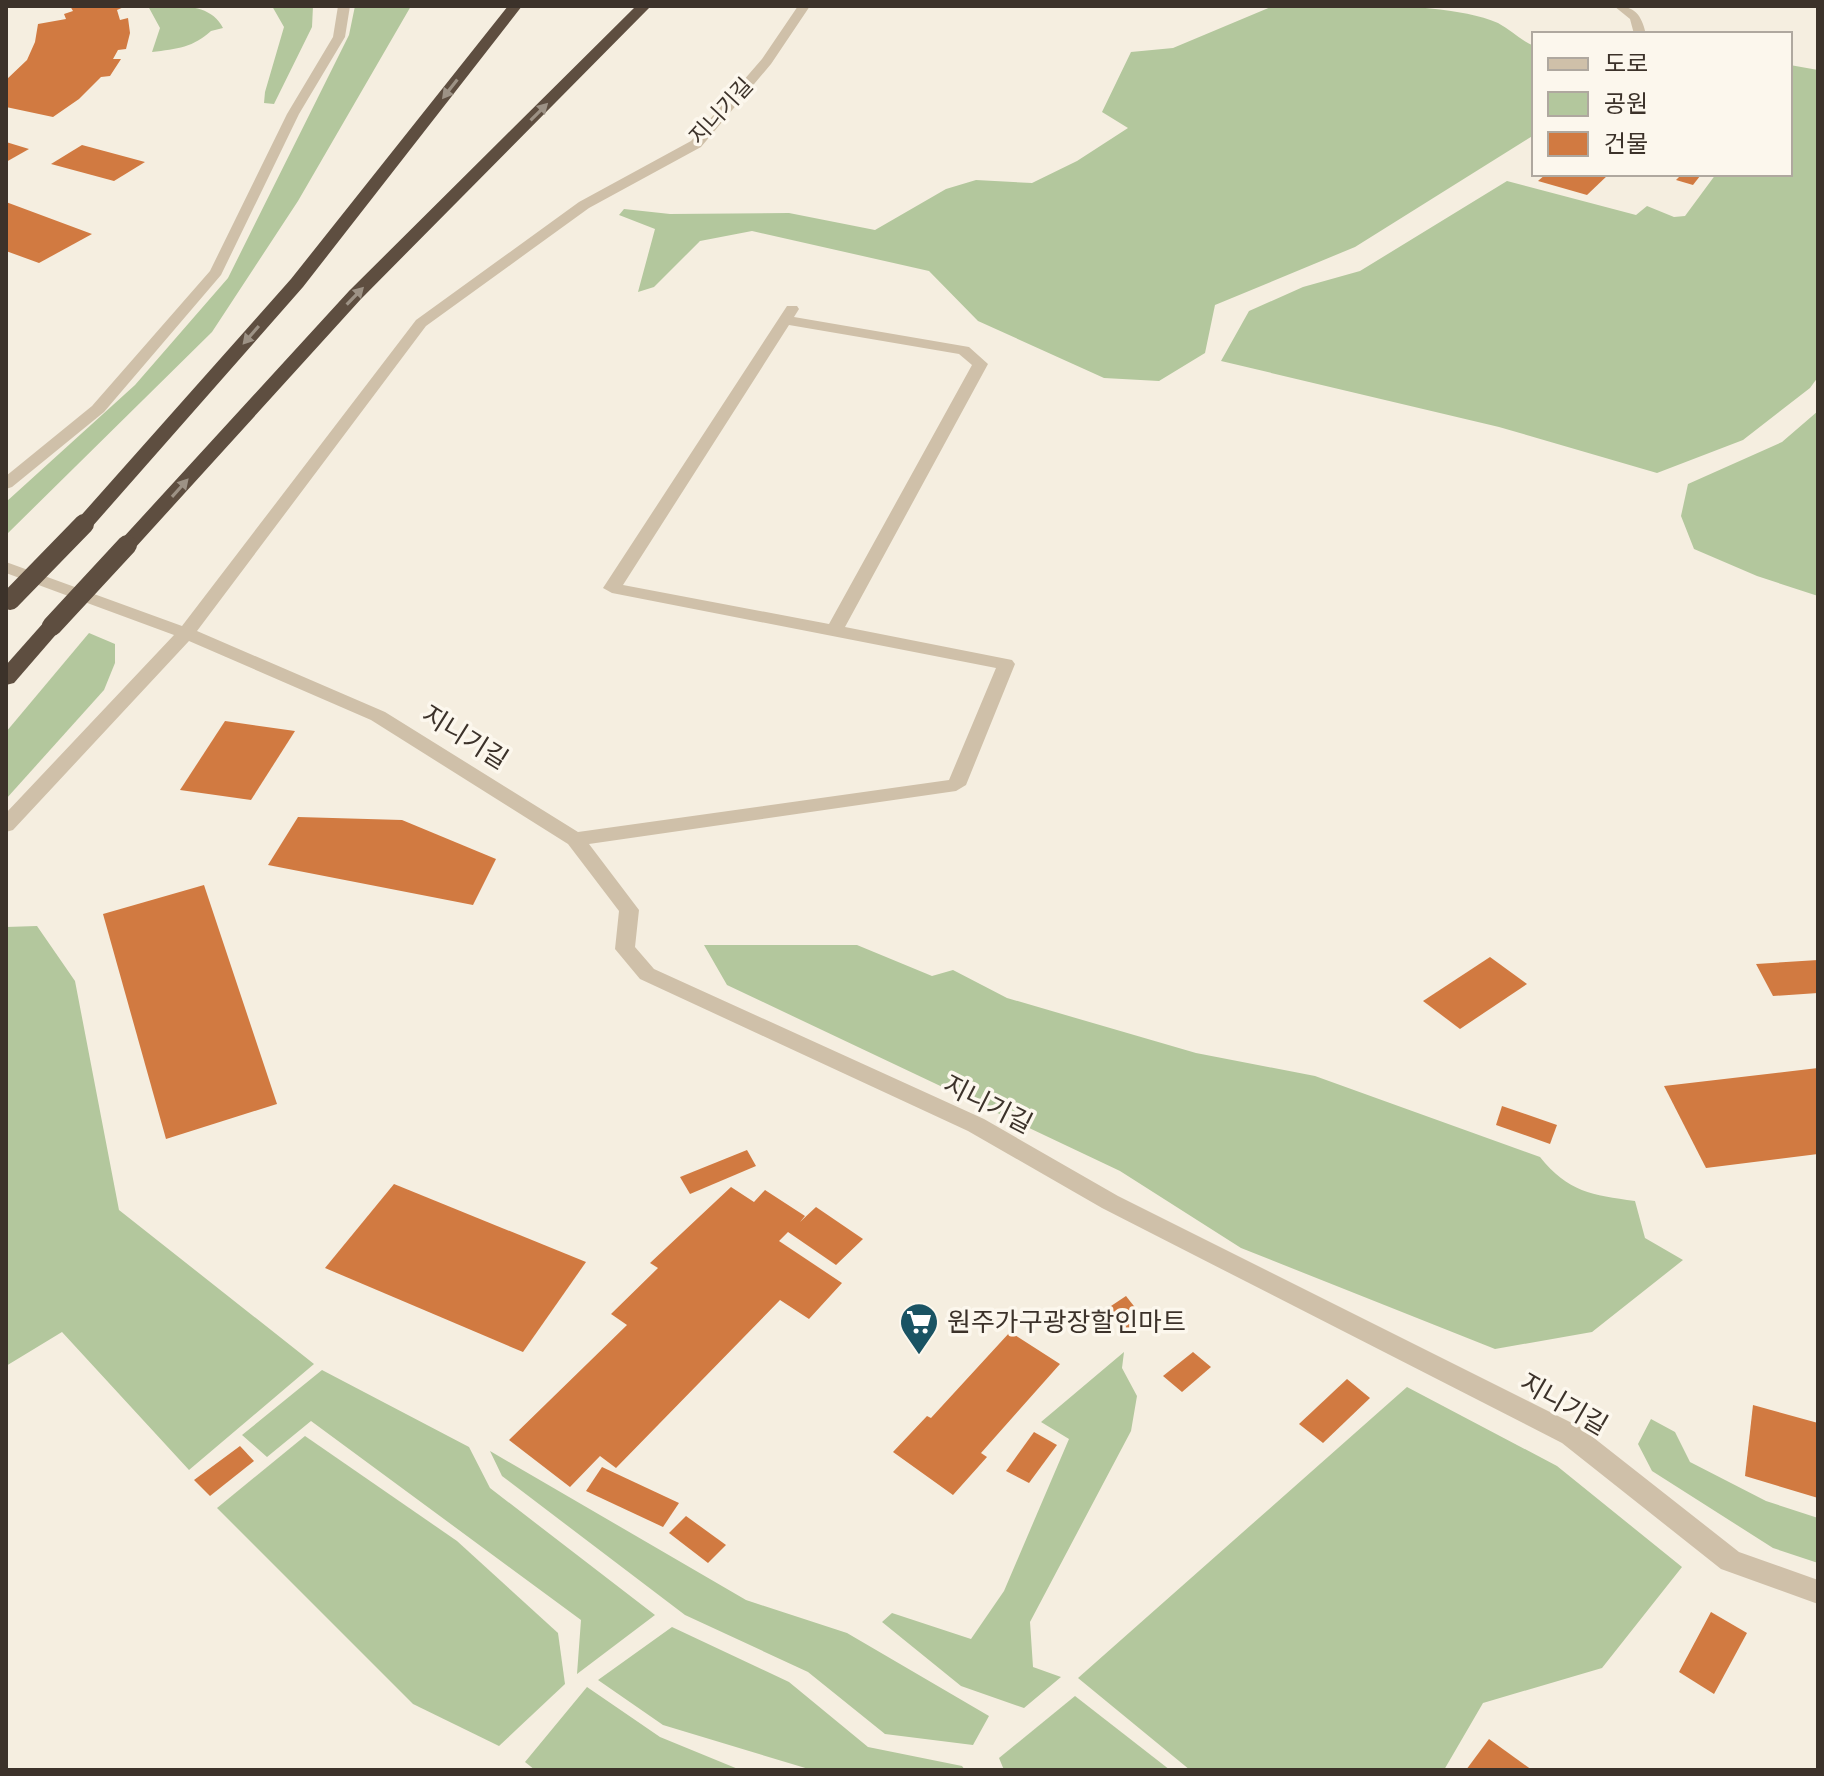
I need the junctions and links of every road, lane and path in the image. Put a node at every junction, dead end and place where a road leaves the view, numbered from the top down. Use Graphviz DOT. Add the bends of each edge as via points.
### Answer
graph roads {
  1 [pos="344,6"];
  2 [pos="515,6"];
  3 [pos="644,6"];
  4 [pos="804,6"];
  5 [pos="1620,6"];
  6 [pos="1640,32"];
  7 [pos="6,484"];
  8 [pos="6,567"];
  9 [pos="7,602"];
  10 [pos="52,626"];
  11 [pos="834,631"];
  12 [pos="186,633"];
  13 [pos="6,669"];
  14 [pos="6,678"];
  15 [pos="6,825"];
  16 [pos="575,839"];
  17 [pos="1818,1592"];
  1 -- 7 [label="street" via="339,37 293,114 216,272 98,409"];
  2 -- 9 [label="highway, one-way, bridge" via="297,283 84,524"];
  10 -- 3 [label="highway, one-way, bridge" via="355,295"];
  4 -- 12 [label="street, 지니기길" via="767,61 696,144 584,205 421,323"];
  5 -- 6 [label="street" via="1636,17"];
  8 -- 12 [label="street, 지니기길"];
  10 -- 13 [label="highway"];
  10 -- 14 [label="highway"];
  11 -- 11 [label="street" via="612,588 788,315 964,350 980,364"];
  11 -- 16 [label="street" via="1006,664 956,785"];
  12 -- 15 [label="street, 지니기길"];
  12 -- 16 [label="street, 지니기길" via="378,716"];
  16 -- 17 [label="street, 지니기길" via="629,910 625,949 647,974 976,1125 1110,1202 1571,1435 1730,1561"];
}
